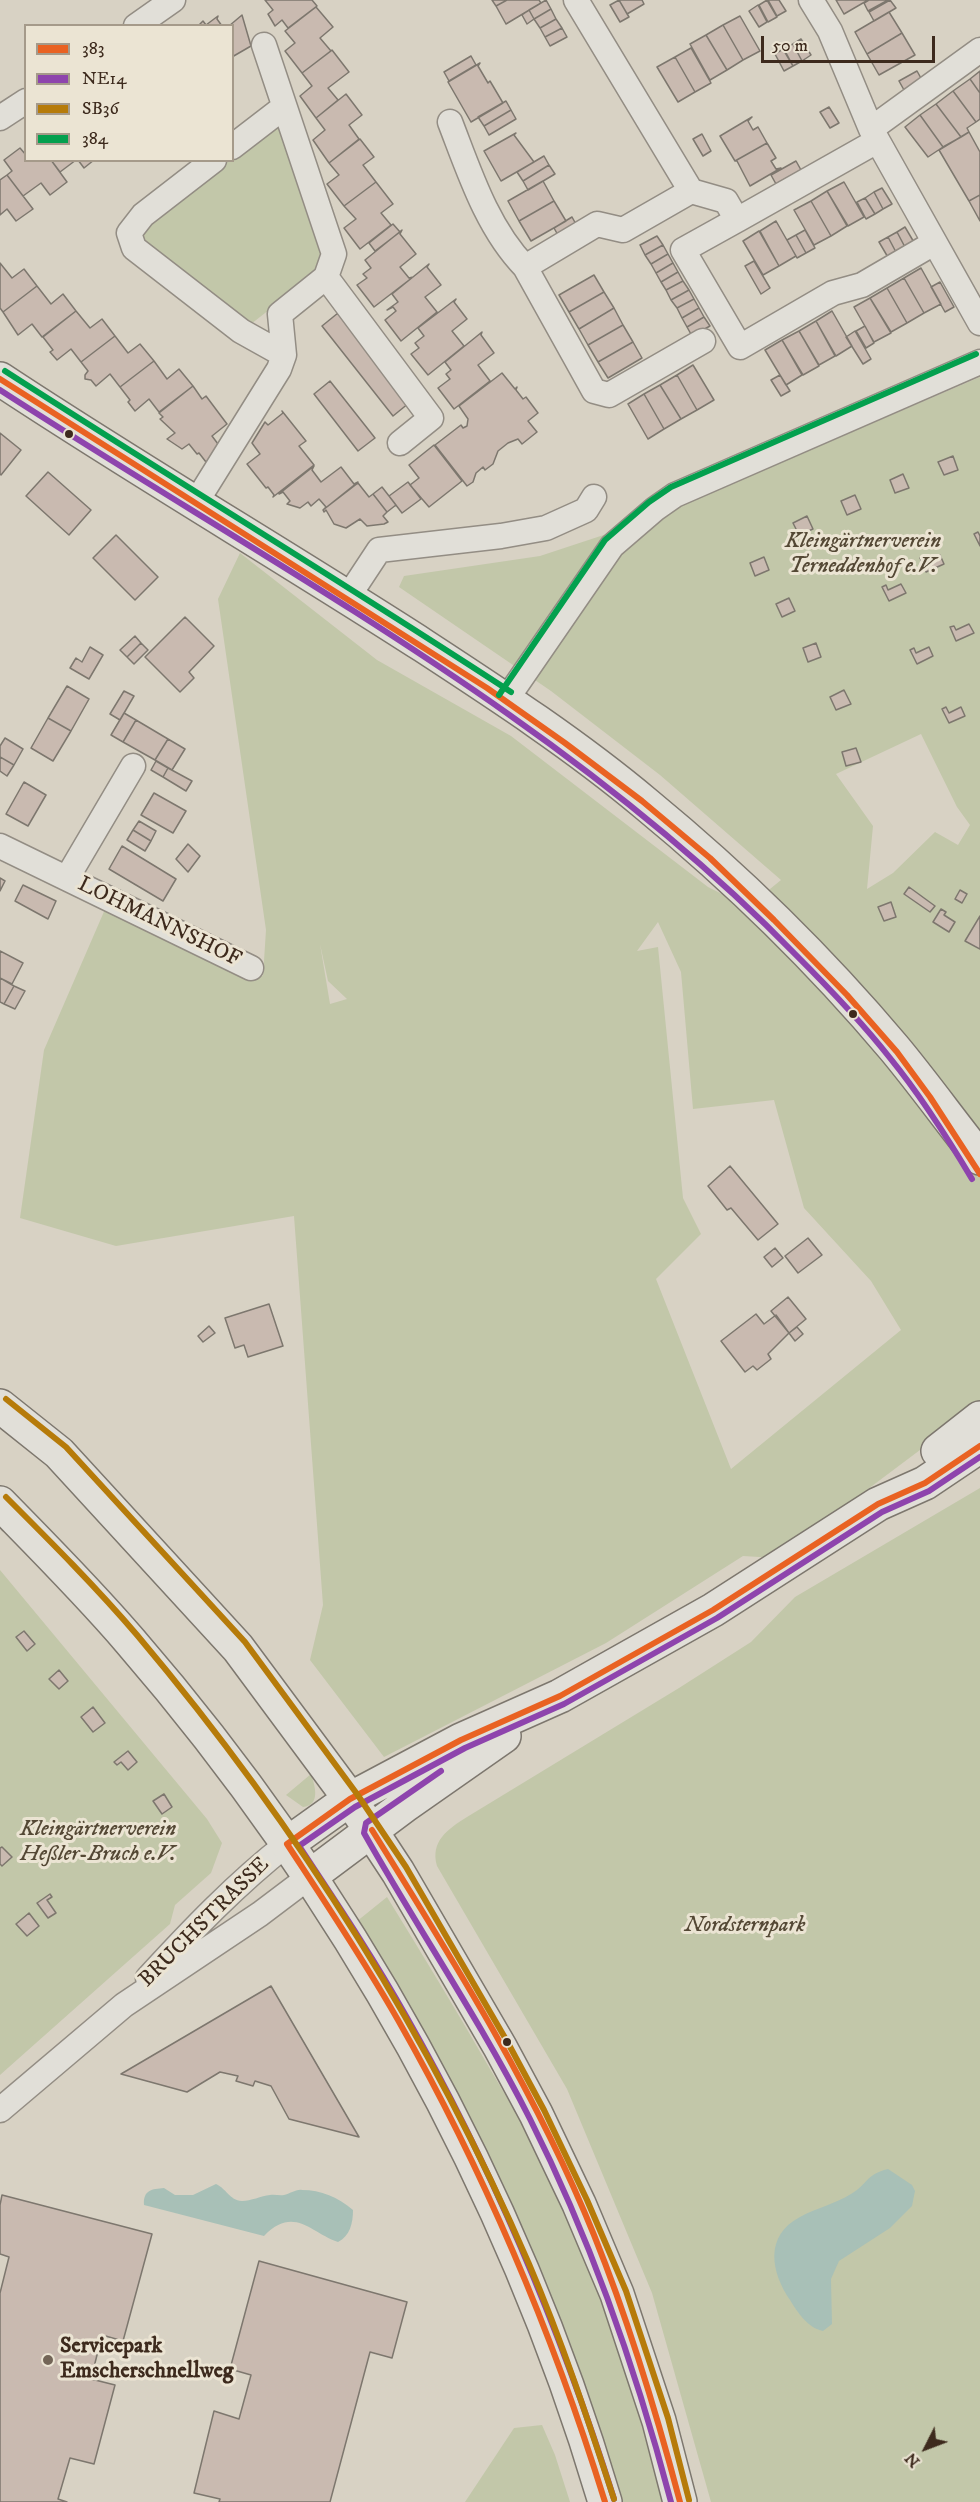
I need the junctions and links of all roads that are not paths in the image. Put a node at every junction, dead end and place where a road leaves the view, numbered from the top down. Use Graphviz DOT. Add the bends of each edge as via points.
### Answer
graph roads {
  1 [pos="173,0"];
  2 [pos="576,0"];
  3 [pos="811,0"];
  4 [pos="139,24"];
  5 [pos="264,45"];
  6 [pos="980,50"];
  7 [pos="24,101"];
  8 [pos="284,107"];
  9 [pos="0,118"];
  10 [pos="450,122"];
  11 [pos="874,135"];
  12 [pos="234,145"];
  13 [pos="211,162"];
  14 [pos="691,191"];
  15 [pos="737,219"];
  16 [pos="934,243"];
  17 [pos="525,267"];
  18 [pos="326,278"];
  19 [pos="980,323"];
  20 [pos="703,341"];
  21 [pos="284,354"];
  22 [pos="980,362"];
  23 [pos="0,379"];
  24 [pos="400,443"];
  25 [pos="594,497"];
  26 [pos="195,504"];
  27 [pos="348,597"];
  28 [pos="506,700"];
  29 [pos="133,766"];
  30 [pos="0,846"];
  31 [pos="67,878"];
  32 [pos="252,968"];
  33 [pos="938,1107"];
  34 [pos="980,1158"];
  35 [pos="980,1174"];
  36 [pos="0,1406"];
  37 [pos="980,1418"];
  38 [pos="980,1446"];
  39 [pos="0,1503"];
  40 [pos="878,1504"];
  41 [pos="560,1696"];
  42 [pos="350,1799"];
  43 [pos="372,1830"];
  44 [pos="287,1844"];
  45 [pos="309,1877"];
  46 [pos="124,2005"];
  47 [pos="0,2110"];
  48 [pos="605,2502"];
  49 [pos="680,2502"];
  1 -- 4 [label="street"];
  2 -- 14 [label="street"];
  3 -- 11 [label="street" via="830,31"];
  5 -- 8 [label="street"];
  6 -- 11 [label="street"];
  7 -- 9 [label="street"];
  8 -- 12 [label="street"];
  8 -- 18 [label="street" via="333,254"];
  10 -- 17 [label="street" via="476,190 511,252"];
  11 -- 15 [label="street"];
  11 -- 16 [label="street"];
  13 -- 21 [label="street" via="143,215 129,233 134,248 241,331"];
  14 -- 15 [label="street" via="726,201"];
  14 -- 17 [label="street" via="623,230 597,224"];
  15 -- 16 [label="street" via="684,250 740,347 833,293 862,285"];
  16 -- 19 [label="street"];
  17 -- 20 [label="street" via="594,391 609,395"];
  18 -- 21 [label="street" via="280,314"];
  18 -- 24 [label="street" via="431,418"];
  21 -- 26 [label="street" via="279,369"];
  22 -- 28 [label="street" via="675,495 655,509 612,546"];
  23 -- 26 [label="street"];
  25 -- 27 [label="street" via="586,510 546,528 379,550"];
  26 -- 27 [label="street"];
  27 -- 28 [label="street"];
  28 -- 33 [label="street" via="643,801 738,883 852,1000"];
  29 -- 31 [label="street, LOHMANNSHOF"];
  30 -- 31 [label="street, LOHMANNSHOF"];
  31 -- 32 [label="street, LOHMANNSHOF"];
  33 -- 34 [label="street"];
  33 -- 35 [label="street"];
  36 -- 42 [label="street" via="59,1453 238,1648"];
  37 -- 40 [label="street" via="930,1456"];
  38 -- 40 [label="street" via="925,1483"];
  39 -- 44 [label="street" via="130,1641 209,1737"];
  40 -- 41 [label="street" via="713,1610"];
  41 -- 42 [label="street" via="460,1740"];
  41 -- 43 [label="street"];
  42 -- 43 [label="street"];
  42 -- 44 [label="street"];
  43 -- 45 [label="street"];
  43 -- 49 [label="street" via="494,2037 579,2204 617,2294 659,2421"];
  44 -- 45 [label="street"];
  44 -- 46 [label="street, BRUCHSTRASSE" via="197,1924"];
  45 -- 46 [label="street, BRUCHSTRASSE"];
  45 -- 48 [label="street" via="412,2044 502,2225 558,2360"];
  46 -- 47 [label="street, BRUCHSTRASSE"];
}
